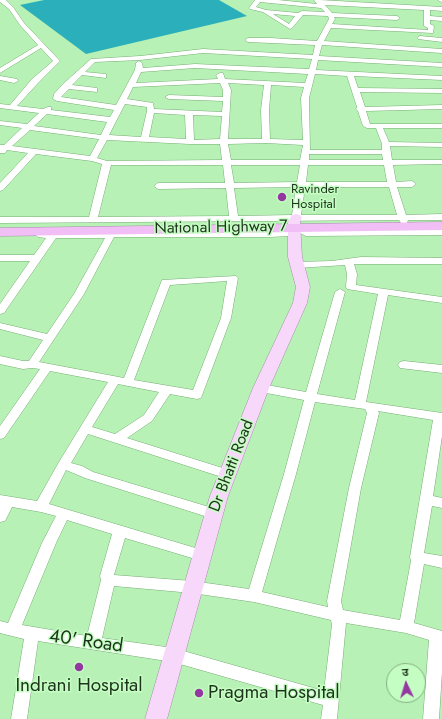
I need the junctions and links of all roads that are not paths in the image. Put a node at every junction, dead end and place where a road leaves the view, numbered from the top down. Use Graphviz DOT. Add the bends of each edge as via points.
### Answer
graph roads {
  1 [pos="0,0"];
  2 [pos="258,0"];
  3 [pos="424,0"];
  4 [pos="320,3"];
  5 [pos="398,3"];
  6 [pos="9,7"];
  7 [pos="426,8"];
  8 [pos="442,9"];
  9 [pos="1,10"];
  10 [pos="265,11"];
  11 [pos="299,15"];
  12 [pos="331,15"];
  13 [pos="397,18"];
  14 [pos="427,18"];
  15 [pos="442,19"];
  16 [pos="430,26"];
  17 [pos="441,27"];
  18 [pos="327,29"];
  19 [pos="399,30"];
  20 [pos="442,39"];
  21 [pos="248,40"];
  22 [pos="319,44"];
  23 [pos="42,45"];
  24 [pos="442,51"];
  25 [pos="220,52"];
  26 [pos="316,57"];
  27 [pos="140,58"];
  28 [pos="442,64"];
  29 [pos="218,67"];
  30 [pos="138,70"];
  31 [pos="0,71"];
  32 [pos="312,72"];
  33 [pos="79,73"];
  34 [pos="350,73"];
  35 [pos="103,76"];
  36 [pos="0,78"];
  37 [pos="442,78"];
  38 [pos="14,81"];
  39 [pos="222,81"];
  40 [pos="268,83"];
  41 [pos="130,85"];
  42 [pos="308,85"];
  43 [pos="66,86"];
  44 [pos="94,90"];
  45 [pos="355,90"];
  46 [pos="442,91"];
  47 [pos="169,97"];
  48 [pos="57,99"];
  49 [pos="227,99"];
  50 [pos="120,104"];
  51 [pos="0,106"];
  52 [pos="12,107"];
  53 [pos="442,107"];
  54 [pos="360,109"];
  55 [pos="151,111"];
  56 [pos="46,112"];
  57 [pos="189,113"];
  58 [pos="225,114"];
  59 [pos="112,120"];
  60 [pos="1,125"];
  61 [pos="442,126"];
  62 [pos="379,127"];
  63 [pos="28,128"];
  64 [pos="104,137"];
  65 [pos="145,139"];
  66 [pos="266,141"];
  67 [pos="190,142"];
  68 [pos="224,142"];
  69 [pos="307,143"];
  70 [pos="442,145"];
  71 [pos="386,148"];
  72 [pos="2,149"];
  73 [pos="34,152"];
  74 [pos="305,152"];
  75 [pos="92,159"];
  76 [pos="304,162"];
  77 [pos="388,162"];
  78 [pos="439,162"];
  79 [pos="107,163"];
  80 [pos="227,163"];
  81 [pos="392,184"];
  82 [pos="412,184"];
  83 [pos="158,186"];
  84 [pos="231,186"];
  85 [pos="300,186"];
  86 [pos="0,188"];
  87 [pos="442,217"];
  88 [pos="234,218"];
  89 [pos="93,219"];
  90 [pos="404,219"];
  91 [pos="0,220"];
  92 [pos="295,222"];
  93 [pos="0,225"];
  94 [pos="441,230"];
  95 [pos="0,232"];
  96 [pos="53,235"];
  97 [pos="111,235"];
  98 [pos="0,236"];
  99 [pos="0,258"];
  100 [pos="38,258"];
  101 [pos="442,261"];
  102 [pos="349,262"];
  103 [pos="297,265"];
  104 [pos="384,291"];
  105 [pos="340,292"];
  106 [pos="442,300"];
  107 [pos="0,311"];
  108 [pos="0,326"];
  109 [pos="50,338"];
  110 [pos="0,360"];
  111 [pos="32,364"];
  112 [pos="404,365"];
  113 [pos="47,367"];
  114 [pos="442,369"];
  115 [pos="116,379"];
  116 [pos="128,382"];
  117 [pos="261,388"];
  118 [pos="167,389"];
  119 [pos="310,397"];
  120 [pos="364,406"];
  121 [pos="440,417"];
  122 [pos="85,429"];
  123 [pos="0,435"];
  124 [pos="116,439"];
  125 [pos="438,450"];
  126 [pos="63,466"];
  127 [pos="228,474"];
  128 [pos="426,500"];
  129 [pos="4,501"];
  130 [pos="442,503"];
  131 [pos="41,507"];
  132 [pos="214,514"];
  133 [pos="63,515"];
  134 [pos="0,517"];
  135 [pos="120,531"];
  136 [pos="202,555"];
  137 [pos="417,557"];
  138 [pos="442,562"];
  139 [pos="108,580"];
  140 [pos="192,587"];
  141 [pos="254,596"];
  142 [pos="336,615"];
  143 [pos="406,627"];
  144 [pos="7,628"];
  145 [pos="32,634"];
  146 [pos="440,637"];
  147 [pos="93,642"];
  148 [pos="173,655"];
  149 [pos="330,700"];
  150 [pos="20,719"];
  151 [pos="156,719"];
  152 [pos="329,719"];
  153 [pos="431,719"];
  1 -- 6 [label="street"];
  2 -- 4 [label="street"];
  2 -- 10 [label="street" via="252,8"];
  3 -- 7 [label="street"];
  4 -- 5 [label="street"];
  4 -- 12 [label="street"];
  5 -- 7 [label="street"];
  5 -- 13 [label="street"];
  6 -- 9 [label="street"];
  6 -- 23 [label="street"];
  7 -- 8 [label="street"];
  7 -- 14 [label="street"];
  10 -- 11 [label="street"];
  10 -- 11 [label="street" via="290,27"];
  11 -- 12 [label="street"];
  12 -- 13 [label="street"];
  12 -- 18 [label="street" via="332,19"];
  13 -- 19 [label="street"];
  14 -- 15 [label="street"];
  14 -- 16 [label="street" via="427,26"];
  16 -- 17 [label="street"];
  16 -- 19 [label="street" via="431,32"];
  18 -- 19 [label="street"];
  18 -- 20 [label="street"];
  18 -- 22 [label="street"];
  21 -- 22 [label="street"];
  22 -- 24 [label="street"];
  22 -- 26 [label="street"];
  23 -- 31 [label="street"];
  23 -- 52 [label="street" via="57,60"];
  25 -- 26 [label="street"];
  25 -- 27 [label="street" via="188,52"];
  25 -- 29 [label="street"];
  26 -- 28 [label="street"];
  26 -- 32 [label="street"];
  27 -- 30 [label="street"];
  27 -- 33 [label="street" via="93,60"];
  29 -- 30 [label="street" via="184,66"];
  29 -- 32 [label="street"];
  29 -- 39 [label="street"];
  30 -- 41 [label="street"];
  32 -- 34 [label="street"];
  32 -- 42 [label="street"];
  33 -- 35 [label="street"];
  33 -- 43 [label="street"];
  34 -- 37 [label="street"];
  34 -- 45 [label="street"];
  36 -- 38 [label="street"];
  39 -- 40 [label="street"];
  39 -- 41 [label="street"];
  39 -- 49 [label="street"];
  40 -- 42 [label="street"];
  40 -- 66 [label="street" via="265,110"];
  41 -- 50 [label="street"];
  42 -- 69 [label="street" via="305,98"];
  43 -- 44 [label="street"];
  43 -- 48 [label="street"];
  45 -- 46 [label="street"];
  45 -- 54 [label="street"];
  47 -- 49 [label="street"];
  48 -- 50 [label="street"];
  48 -- 56 [label="street"];
  49 -- 58 [label="street"];
  50 -- 55 [label="street" via="150,105"];
  50 -- 59 [label="street"];
  51 -- 52 [label="street"];
  52 -- 56 [label="street"];
  53 -- 54 [label="street"];
  54 -- 62 [label="street" via="366,126"];
  55 -- 57 [label="street"];
  55 -- 65 [label="street"];
  56 -- 59 [label="street"];
  56 -- 63 [label="street"];
  57 -- 58 [label="street"];
  57 -- 67 [label="street"];
  58 -- 68 [label="street"];
  59 -- 64 [label="street"];
  60 -- 63 [label="street"];
  61 -- 62 [label="street"];
  62 -- 71 [label="street"];
  63 -- 64 [label="street"];
  63 -- 72 [label="street"];
  64 -- 65 [label="street"];
  64 -- 75 [label="street"];
  65 -- 67 [label="street"];
  66 -- 68 [label="street"];
  66 -- 69 [label="street"];
  67 -- 68 [label="street"];
  68 -- 80 [label="street"];
  69 -- 74 [label="street"];
  70 -- 71 [label="street"];
  71 -- 74 [label="street"];
  71 -- 77 [label="street"];
  72 -- 73 [label="street"];
  73 -- 75 [label="street"];
  73 -- 86 [label="street"];
  74 -- 76 [label="street"];
  75 -- 79 [label="street"];
  76 -- 77 [label="street"];
  76 -- 80 [label="street"];
  76 -- 85 [label="street"];
  77 -- 78 [label="street"];
  77 -- 81 [label="street"];
  79 -- 80 [label="street"];
  79 -- 89 [label="street"];
  80 -- 84 [label="street"];
  81 -- 82 [label="street"];
  81 -- 85 [label="street"];
  81 -- 90 [label="street"];
  83 -- 84 [label="street"];
  84 -- 85 [label="street"];
  84 -- 88 [label="street"];
  85 -- 92 [label="street"];
  87 -- 90 [label="street"];
  88 -- 89 [label="street"];
  88 -- 92 [label="street"];
  89 -- 91 [label="street"];
  90 -- 92 [label="highway"];
  90 -- 94 [label="highway"];
  92 -- 93 [label="highway"];
  92 -- 94 [label="highway, National Highway 7"];
  92 -- 95 [label="highway, National Highway 7"];
  92 -- 97 [label="street" via="289,233"];
  92 -- 103 [label="main road, Dr Bhatti Road"];
  96 -- 97 [label="street"];
  96 -- 98 [label="street"];
  96 -- 100 [label="street"];
  97 -- 109 [label="street" via="79,294"];
  99 -- 100 [label="street"];
  100 -- 107 [label="street"];
  101 -- 102 [label="street"];
  102 -- 103 [label="street"];
  102 -- 104 [label="street" via="352,274 351,287"];
  103 -- 117 [label="main road, Dr Bhatti Road" via="303,287 300,303"];
  104 -- 106 [label="street"];
  104 -- 120 [label="street" via="373,339"];
  105 -- 119 [label="street"];
  108 -- 109 [label="street"];
  109 -- 111 [label="street"];
  110 -- 111 [label="street" via="23,365"];
  111 -- 113 [label="street"];
  112 -- 114 [label="street"];
  113 -- 115 [label="street"];
  113 -- 123 [label="street"];
  115 -- 116 [label="street"];
  115 -- 122 [label="street"];
  116 -- 118 [label="street"];
  116 -- 118 [label="street" via="166,282 233,278 226,318 197,395"];
  117 -- 119 [label="street"];
  117 -- 127 [label="main road, Dr Bhatti Road"];
  118 -- 124 [label="street" via="148,418"];
  119 -- 120 [label="street"];
  119 -- 141 [label="street"];
  120 -- 121 [label="street"];
  120 -- 142 [label="street" via="373,413 355,488 334,601"];
  121 -- 125 [label="street"];
  122 -- 124 [label="street"];
  122 -- 126 [label="street"];
  124 -- 127 [label="street"];
  125 -- 128 [label="street"];
  126 -- 131 [label="street"];
  126 -- 132 [label="street"];
  127 -- 132 [label="main road, Dr Bhatti Road"];
  128 -- 130 [label="street"];
  128 -- 137 [label="street"];
  129 -- 131 [label="street"];
  129 -- 134 [label="street"];
  131 -- 133 [label="street"];
  132 -- 136 [label="main road, Dr Bhatti Road"];
  133 -- 135 [label="street"];
  133 -- 144 [label="street"];
  135 -- 136 [label="street"];
  135 -- 139 [label="street"];
  136 -- 140 [label="main road, Dr Bhatti Road"];
  137 -- 138 [label="street"];
  137 -- 143 [label="street"];
  139 -- 140 [label="street"];
  139 -- 147 [label="street"];
  140 -- 141 [label="street"];
  140 -- 148 [label="main road, Dr Bhatti Road"];
  141 -- 142 [label="street"];
  142 -- 143 [label="street"];
  142 -- 149 [label="street" via="339,625"];
  143 -- 146 [label="street"];
  144 -- 145 [label="street, 40' Road"];
  145 -- 147 [label="street, 40' Road"];
  145 -- 150 [label="street"];
  146 -- 153 [label="street"];
  147 -- 148 [label="street, 40' Road"];
  148 -- 149 [label="street, 40' Road"];
  148 -- 151 [label="main road, Dr Bhatti Road"];
  149 -- 152 [label="street"];
}
